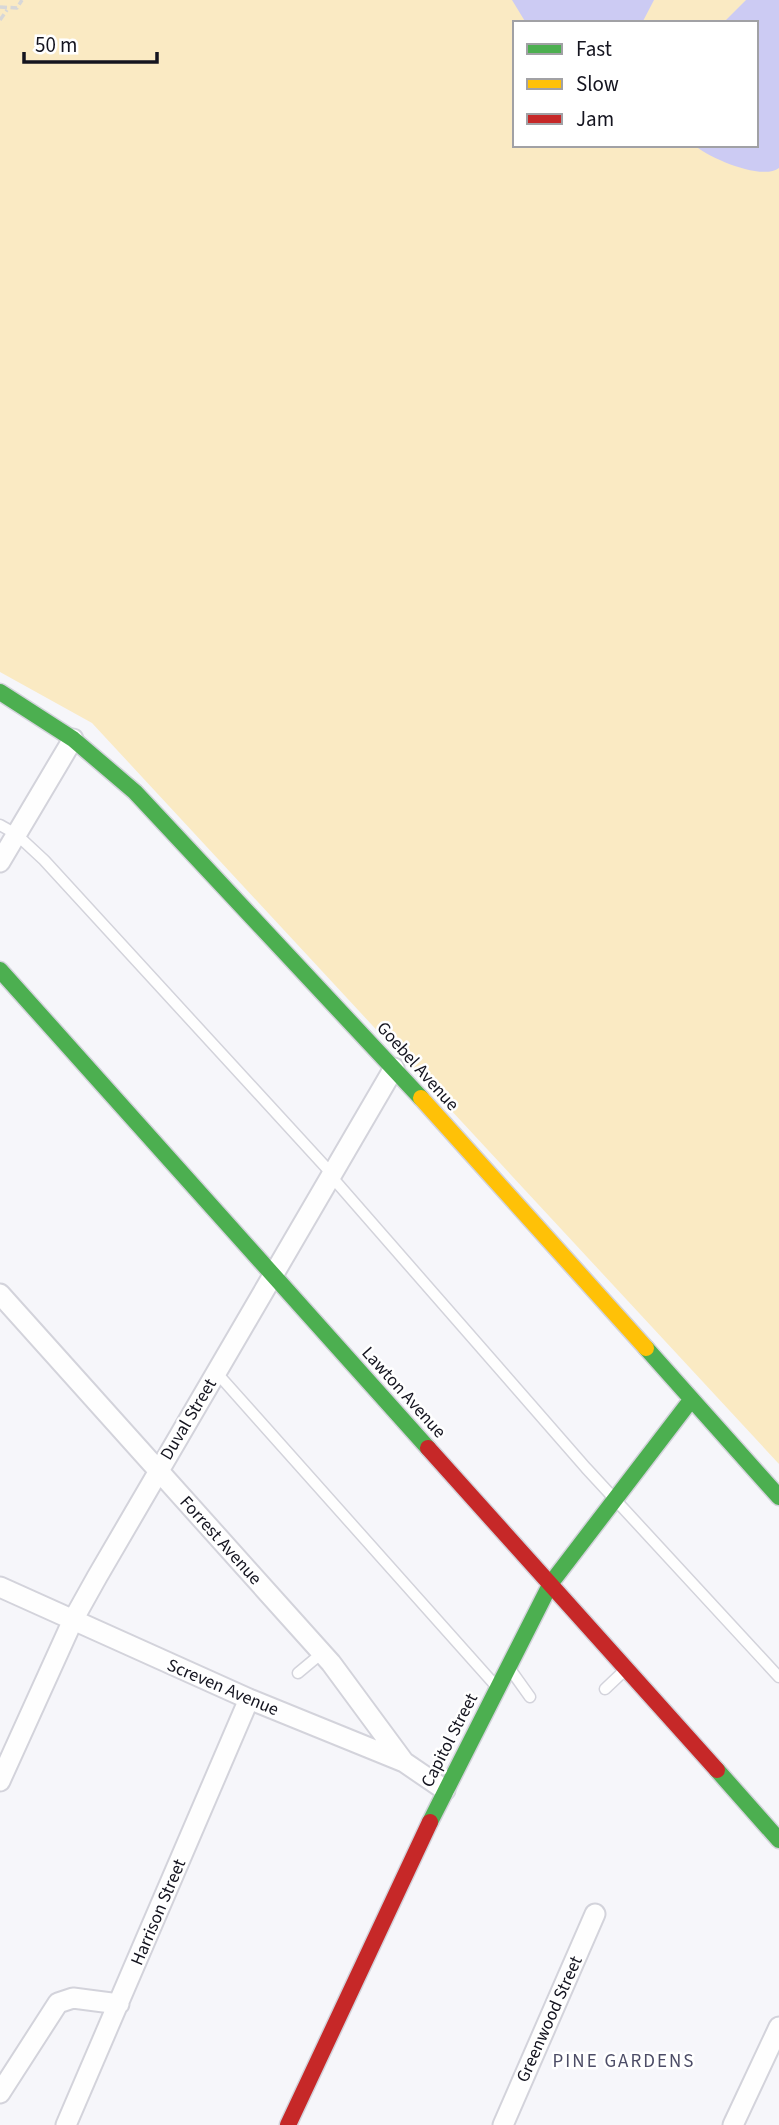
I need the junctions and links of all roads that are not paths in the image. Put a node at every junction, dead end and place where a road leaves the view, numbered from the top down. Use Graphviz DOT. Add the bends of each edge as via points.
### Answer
graph roads {
  1 [pos="0,692"];
  2 [pos="73,739"];
  3 [pos="8,830"];
  4 [pos="0,862"];
  5 [pos="0,970"];
  6 [pos="394,1068"];
  7 [pos="332,1175"];
  8 [pos="273,1275"];
  9 [pos="0,1294"];
  10 [pos="216,1372"];
  11 [pos="691,1400"];
  12 [pos="158,1470"];
  13 [pos="779,1497"];
  14 [pos="616,1499"];
  15 [pos="551,1583"];
  16 [pos="0,1587"];
  17 [pos="73,1620"];
  18 [pos="322,1653"];
  19 [pos="508,1666"];
  20 [pos="626,1668"];
  21 [pos="298,1673"];
  22 [pos="779,1677"];
  23 [pos="497,1687"];
  24 [pos="605,1689"];
  25 [pos="530,1696"];
  26 [pos="249,1699"];
  27 [pos="404,1762"];
  28 [pos="0,1781"];
  29 [pos="445,1790"];
  30 [pos="779,1840"];
  31 [pos="595,1914"];
  32 [pos="118,2004"];
  33 [pos="779,2028"];
  34 [pos="0,2093"];
  35 [pos="290,2124"];
  36 [pos="66,2125"];
  37 [pos="503,2125"];
  38 [pos="733,2125"];
  1 -- 2 [label="street, Goebel Avenue"];
  2 -- 3 [label="street"];
  2 -- 6 [label="street, Goebel Avenue" via="135,792"];
  3 -- 4 [label="street"];
  3 -- 7 [label="lane" via="44,860"];
  5 -- 8 [label="street, Lawton Avenue"];
  6 -- 7 [label="street, Duval Street"];
  6 -- 11 [label="street, Goebel Avenue"];
  7 -- 8 [label="street, Duval Street"];
  7 -- 14 [label="lane"];
  8 -- 10 [label="street, Duval Street"];
  8 -- 15 [label="street, Lawton Avenue"];
  9 -- 12 [label="street, Forrest Avenue"];
  10 -- 12 [label="street, Duval Street"];
  10 -- 23 [label="lane"];
  11 -- 13 [label="street, Goebel Avenue"];
  11 -- 14 [label="street, Capitol Street"];
  12 -- 17 [label="street, Duval Street"];
  12 -- 18 [label="street, Forrest Avenue"];
  14 -- 15 [label="street, Capitol Street"];
  14 -- 22 [label="lane"];
  15 -- 19 [label="street, Capitol Street"];
  15 -- 20 [label="street, Lawton Avenue"];
  16 -- 17 [label="street, Screven Avenue"];
  17 -- 26 [label="street, Screven Avenue"];
  17 -- 28 [label="street, Duval Street"];
  18 -- 21 [label="lane"];
  18 -- 27 [label="street, Forrest Avenue"];
  19 -- 23 [label="street, Capitol Street"];
  19 -- 25 [label="lane"];
  20 -- 24 [label="lane"];
  20 -- 30 [label="street, Lawton Avenue"];
  23 -- 29 [label="street, Capitol Street"];
  26 -- 27 [label="street, Screven Avenue"];
  26 -- 32 [label="street, Harrison Street"];
  27 -- 29 [label="street, Screven Avenue"];
  29 -- 35 [label="street, Capitol Street"];
  31 -- 37 [label="street, Greenwood Street"];
  32 -- 34 [label="street" via="74,1998 58,2003"];
  32 -- 36 [label="street, Harrison Street"];
  33 -- 38 [label="street"];
}
